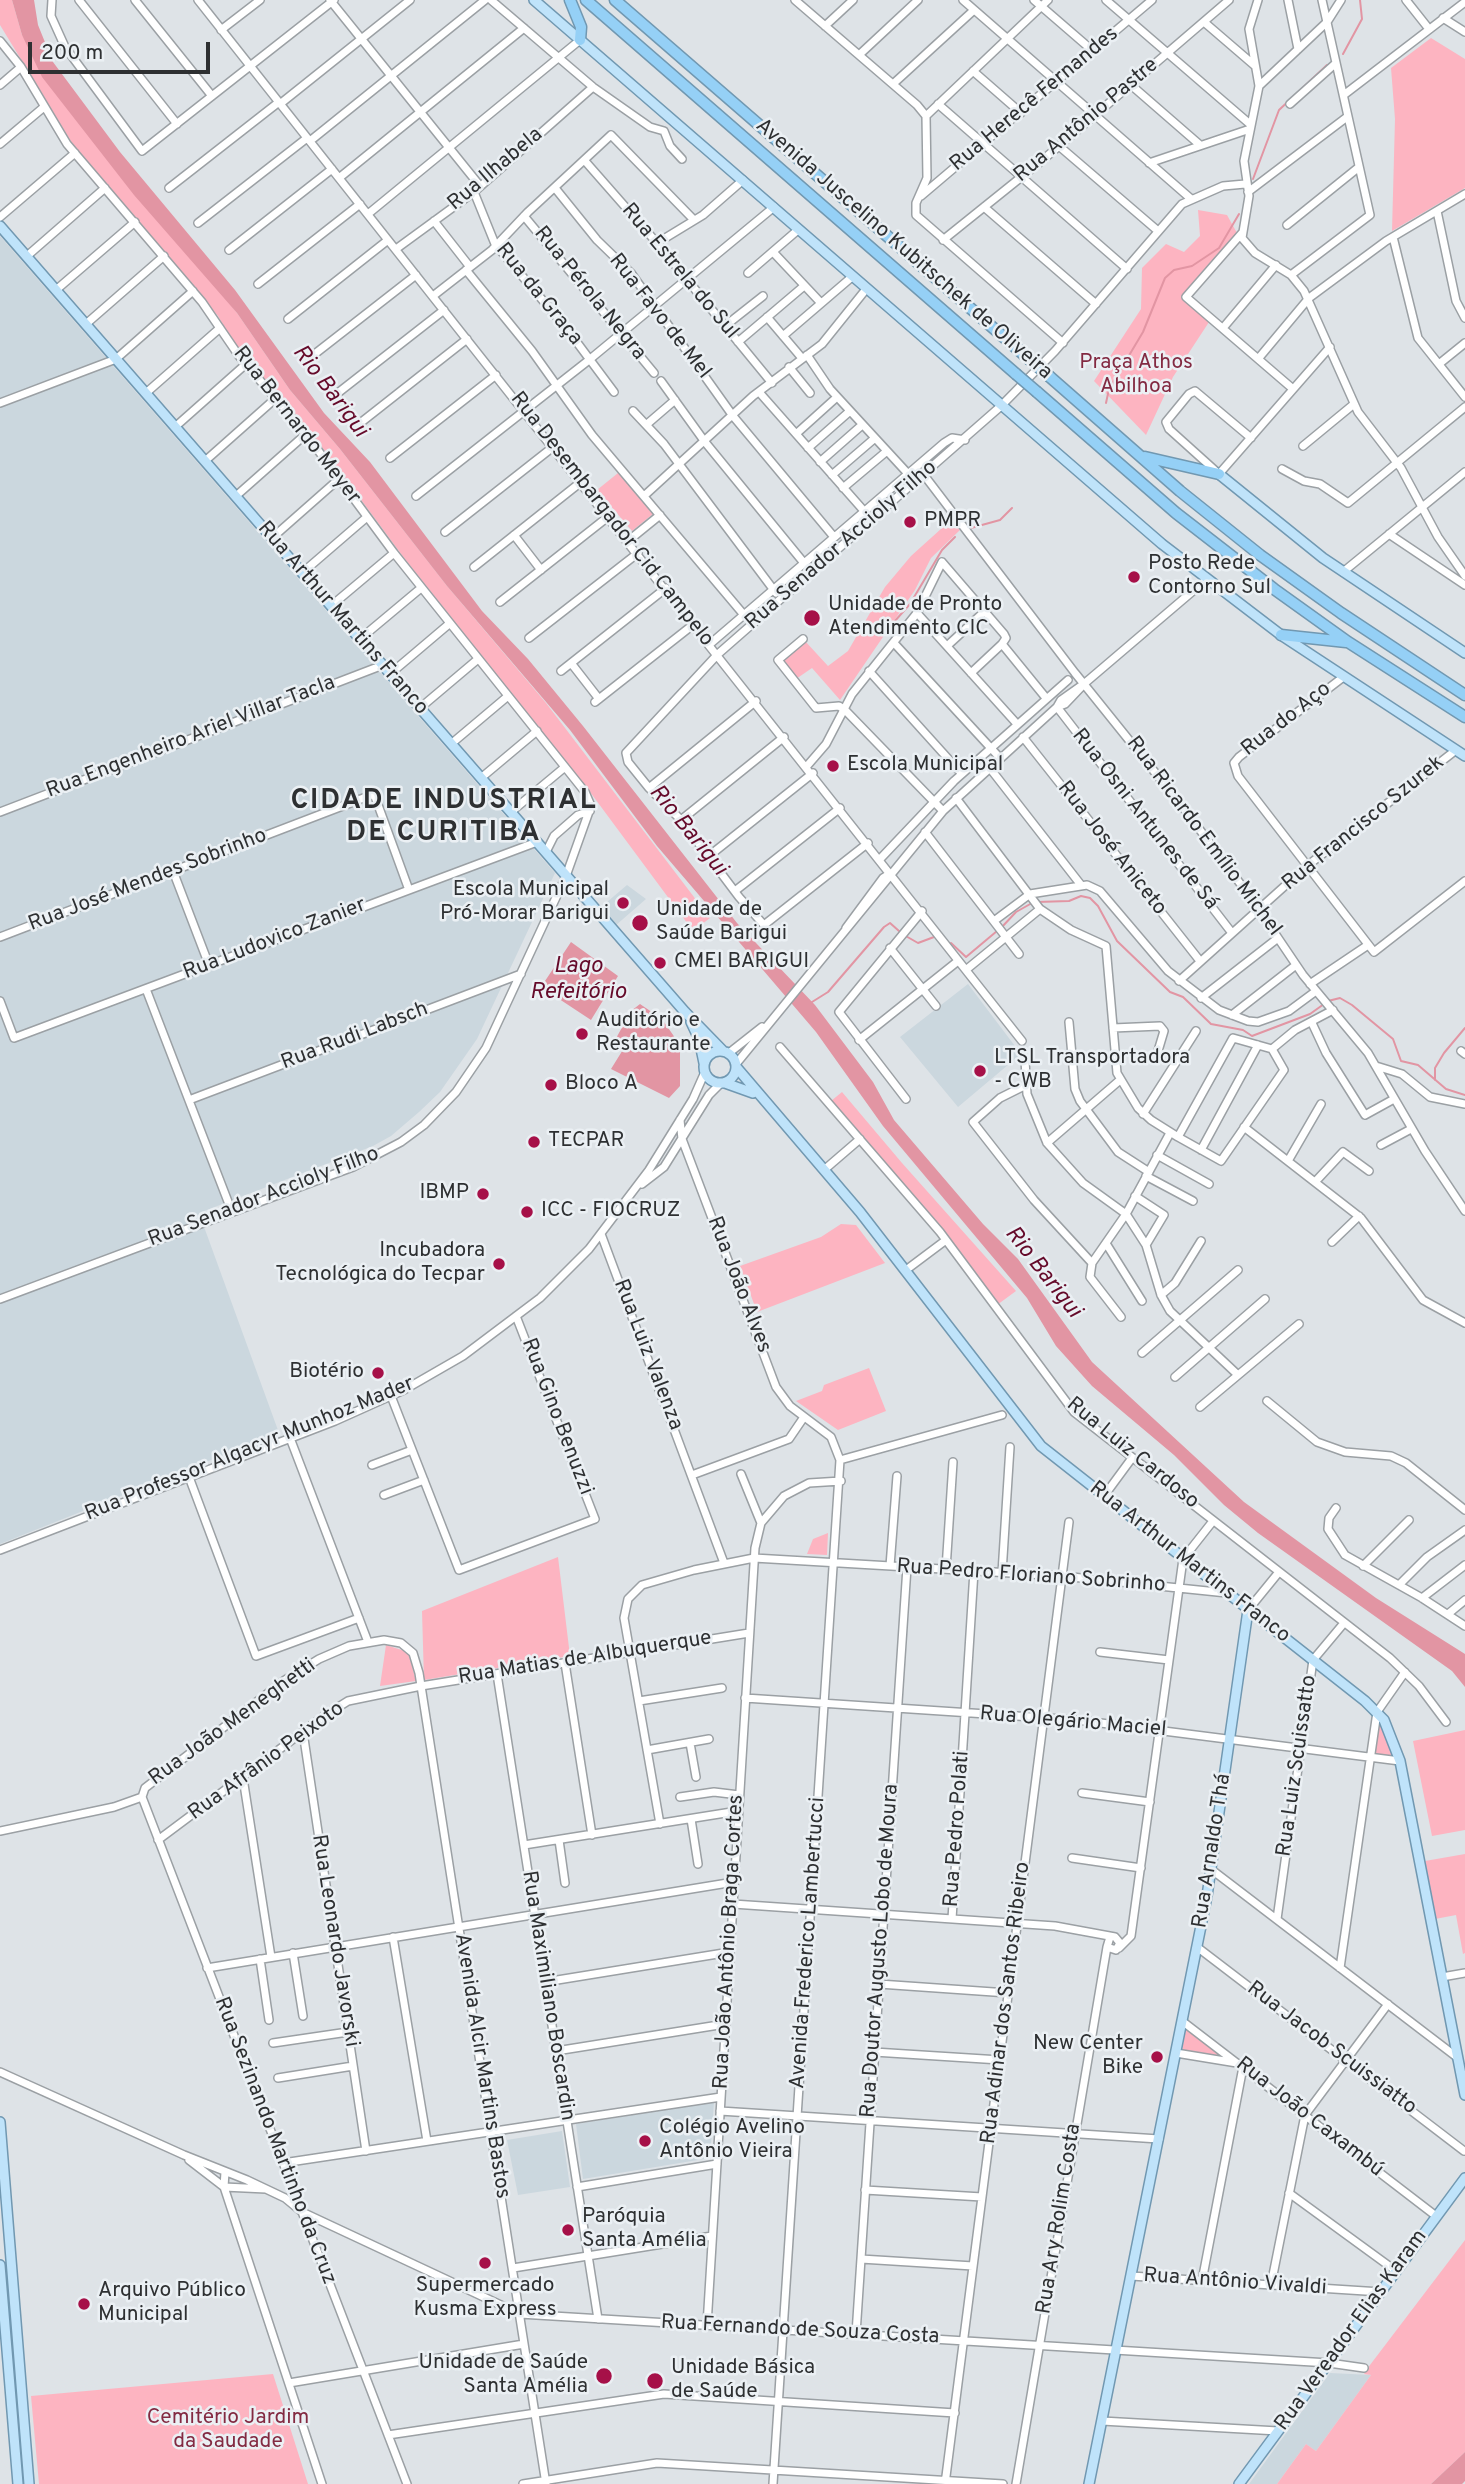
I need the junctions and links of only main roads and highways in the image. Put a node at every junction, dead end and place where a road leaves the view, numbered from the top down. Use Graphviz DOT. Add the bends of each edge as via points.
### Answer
graph roads {
  1 [pos="534,0"];
  2 [pos="570,0"];
  3 [pos="586,0"];
  4 [pos="615,0"];
  5 [pos="580,40"];
  6 [pos="0,226"];
  7 [pos="1137,454"];
  8 [pos="1219,474"];
  9 [pos="1281,635"];
  10 [pos="1348,642"];
  11 [pos="1465,653"];
  12 [pos="1465,695"];
  13 [pos="1465,717"];
  14 [pos="1465,756"];
  15 [pos="685,1012"];
  16 [pos="726,1052"];
  17 [pos="737,1066"];
  18 [pos="704,1068"];
  19 [pos="722,1083"];
  20 [pos="760,1098"];
  21 [pos="1248,1609"];
  22 [pos="1465,2095"];
  23 [pos="0,2122"];
  24 [pos="1465,2178"];
  25 [pos="0,2266"];
  26 [pos="15,2308"];
  27 [pos="4,2309"];
  28 [pos="16,2321"];
  29 [pos="5,2322"];
  30 [pos="18,2484"];
  31 [pos="29,2484"];
  32 [pos="1089,2484"];
  33 [pos="1240,2484"];
  1 -- 5 [label="main road"];
  2 -- 5 [label="highway"];
  3 -- 10 [label="highway, Avenida Juscelino Kubitschek de Oliveira, bridge" via="1193,526"];
  4 -- 7 [label="highway, Avenida Juscelino Kubitschek de Oliveira, bridge"];
  5 -- 9 [label="main road" via="1001,406"];
  6 -- 15 [label="main road, Rua Arthur Martins Franco"];
  7 -- 8 [label="highway"];
  7 -- 12 [label="highway, Avenida Juscelino Kubitschek de Oliveira" via="1270,562"];
  8 -- 11 [label="main road" via="1343,572"];
  9 -- 10 [label="highway"];
  9 -- 14 [label="main road"];
  10 -- 13 [label="highway, Avenida Juscelino Kubitschek de Oliveira"];
  15 -- 16 [label="main road, Rua Arthur Martins Franco"];
  15 -- 18 [label="main road, Rua Arthur Martins Franco" via="699,1039"];
  16 -- 17 [label="main road"];
  16 -- 18 [label="main road" via="709,1055"];
  17 -- 19 [label="main road" via="733,1077"];
  17 -- 20 [label="main road, Rua Arthur Martins Franco"];
  18 -- 19 [label="main road" via="710,1080"];
  19 -- 20 [label="main road, Rua Arthur Martins Franco" via="740,1086"];
  20 -- 21 [label="main road, Rua Arthur Martins Franco" via="906,1270 1032,1437"];
  21 -- 22 [label="main road, Rua Arthur Martins Franco" via="1377,1712 1389,1729 1400,1761"];
  21 -- 32 [label="main road, Rua Arnaldo Thá" via="1212,1870"];
  23 -- 26 [label="main road"];
  24 -- 33 [label="main road, Rua Vereador Elias Karam"];
  25 -- 27 [label="main road"];
  26 -- 27 [label="main road"];
  26 -- 28 [label="main road"];
  27 -- 29 [label="main road"];
  28 -- 29 [label="main road"];
  28 -- 31 [label="main road"];
  29 -- 30 [label="main road"];
}
